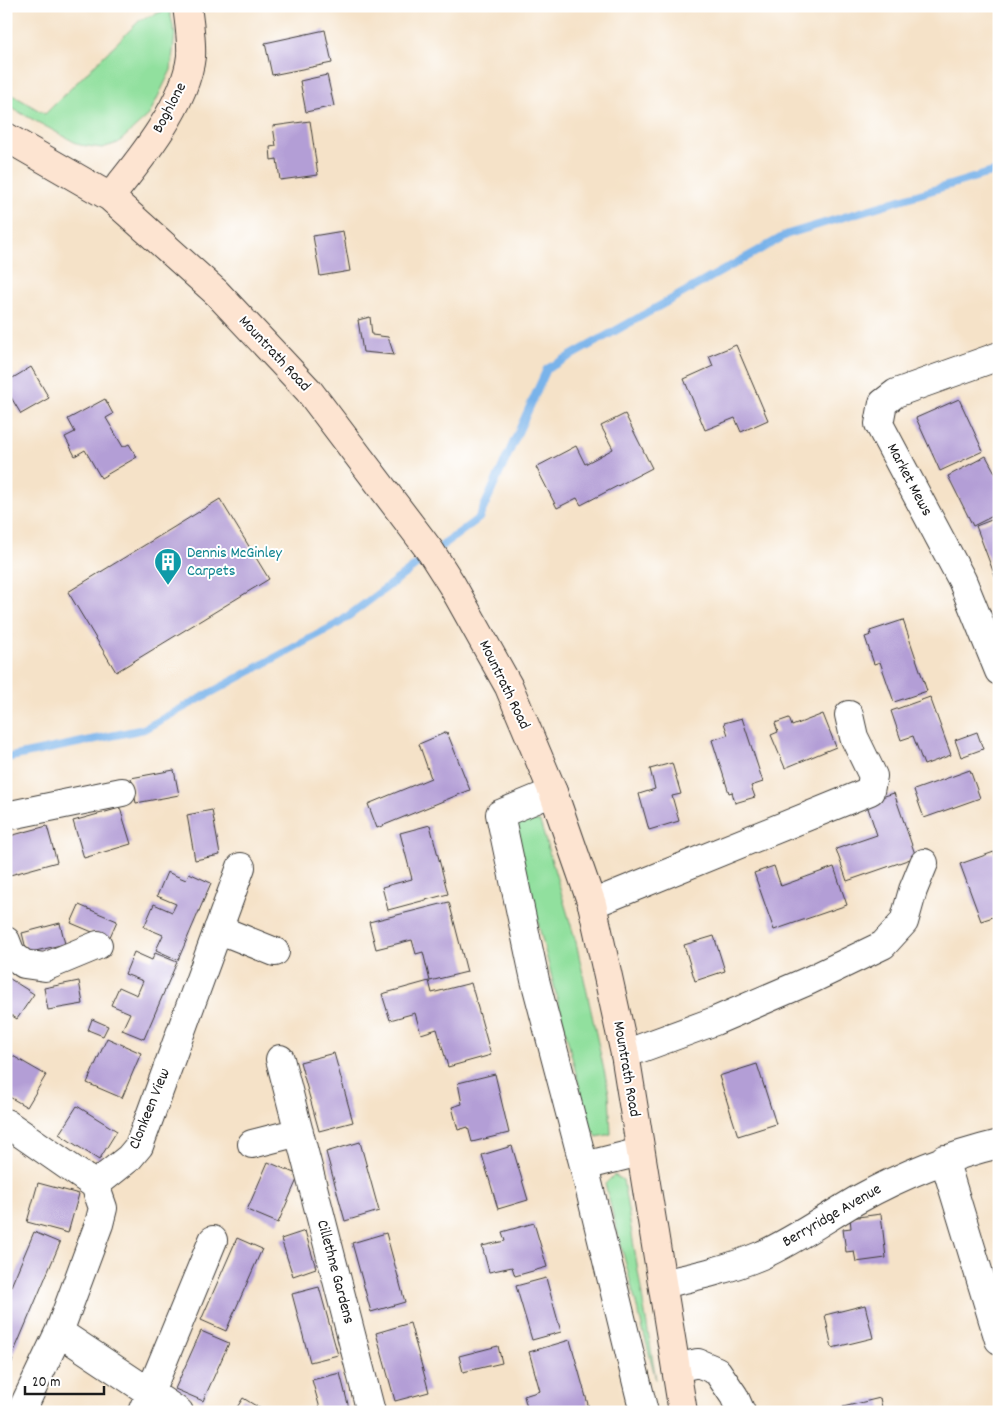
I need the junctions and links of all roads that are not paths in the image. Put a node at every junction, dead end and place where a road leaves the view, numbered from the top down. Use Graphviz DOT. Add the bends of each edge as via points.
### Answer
graph roads {
  1 [pos="187,6"];
  2 [pos="6,137"];
  3 [pos="110,197"];
  4 [pos="999,356"];
  5 [pos="999,671"];
  6 [pos="849,715"];
  7 [pos="122,792"];
  8 [pos="553,792"];
  9 [pos="6,816"];
  10 [pos="924,863"];
  11 [pos="241,867"];
  12 [pos="592,904"];
  13 [pos="218,929"];
  14 [pos="6,941"];
  15 [pos="98,945"];
  16 [pos="275,952"];
  17 [pos="625,1054"];
  18 [pos="280,1059"];
  19 [pos="6,1123"];
  20 [pos="299,1132"];
  21 [pos="252,1144"];
  22 [pos="999,1144"];
  23 [pos="640,1152"];
  24 [pos="944,1160"];
  25 [pos="584,1166"];
  26 [pos="95,1185"];
  27 [pos="214,1240"];
  28 [pos="663,1284"];
  29 [pos="59,1332"];
  30 [pos="999,1340"];
  31 [pos="676,1368"];
  32 [pos="146,1402"];
  33 [pos="21,1412"];
  34 [pos="179,1412"];
  35 [pos="371,1412"];
  36 [pos="644,1412"];
  37 [pos="683,1412"];
  38 [pos="741,1412"];
  1 -- 3 [label="main road, Boghlone" via="191,55 186,76 175,103 151,143"];
  2 -- 3 [label="main road, Mountrath Road"];
  3 -- 8 [label="main road, Mountrath Road" via="217,293 309,391 410,522 452,585 509,687"];
  4 -- 5 [label="street, Market Mews" via="896,392 883,403 880,424 962,580"];
  6 -- 12 [label="street" via="854,737 872,776 870,791"];
  7 -- 9 [label="street"];
  8 -- 12 [label="main road, Mountrath Road"];
  8 -- 25 [label="street" via="500,814 535,980"];
  10 -- 17 [label="street" via="904,922 883,946 715,1021"];
  11 -- 13 [label="street, Clonkeen View"];
  12 -- 17 [label="main road, Mountrath Road"];
  13 -- 16 [label="street"];
  13 -- 26 [label="street, Clonkeen View" via="139,1146"];
  14 -- 15 [label="street" via="11,954 24,964 45,968"];
  17 -- 23 [label="main road, Mountrath Road"];
  18 -- 20 [label="street, Cillethne Gardens"];
  19 -- 26 [label="street"];
  20 -- 21 [label="street"];
  20 -- 35 [label="street, Cillethne Gardens"];
  22 -- 24 [label="street, Berryridge Avenue"];
  23 -- 25 [label="street"];
  23 -- 28 [label="main road, Mountrath Road"];
  24 -- 28 [label="street, Berryridge Avenue" via="898,1179 764,1254 724,1270"];
  24 -- 30 [label="street"];
  25 -- 36 [label="street"];
  26 -- 29 [label="street" via="103,1208"];
  27 -- 32 [label="street"];
  28 -- 31 [label="main road, Mountrath Road"];
  29 -- 32 [label="street"];
  29 -- 33 [label="street"];
  31 -- 37 [label="main road, Mountrath Road"];
  31 -- 38 [label="street" via="698,1363 717,1371"];
  32 -- 34 [label="street"];
}
